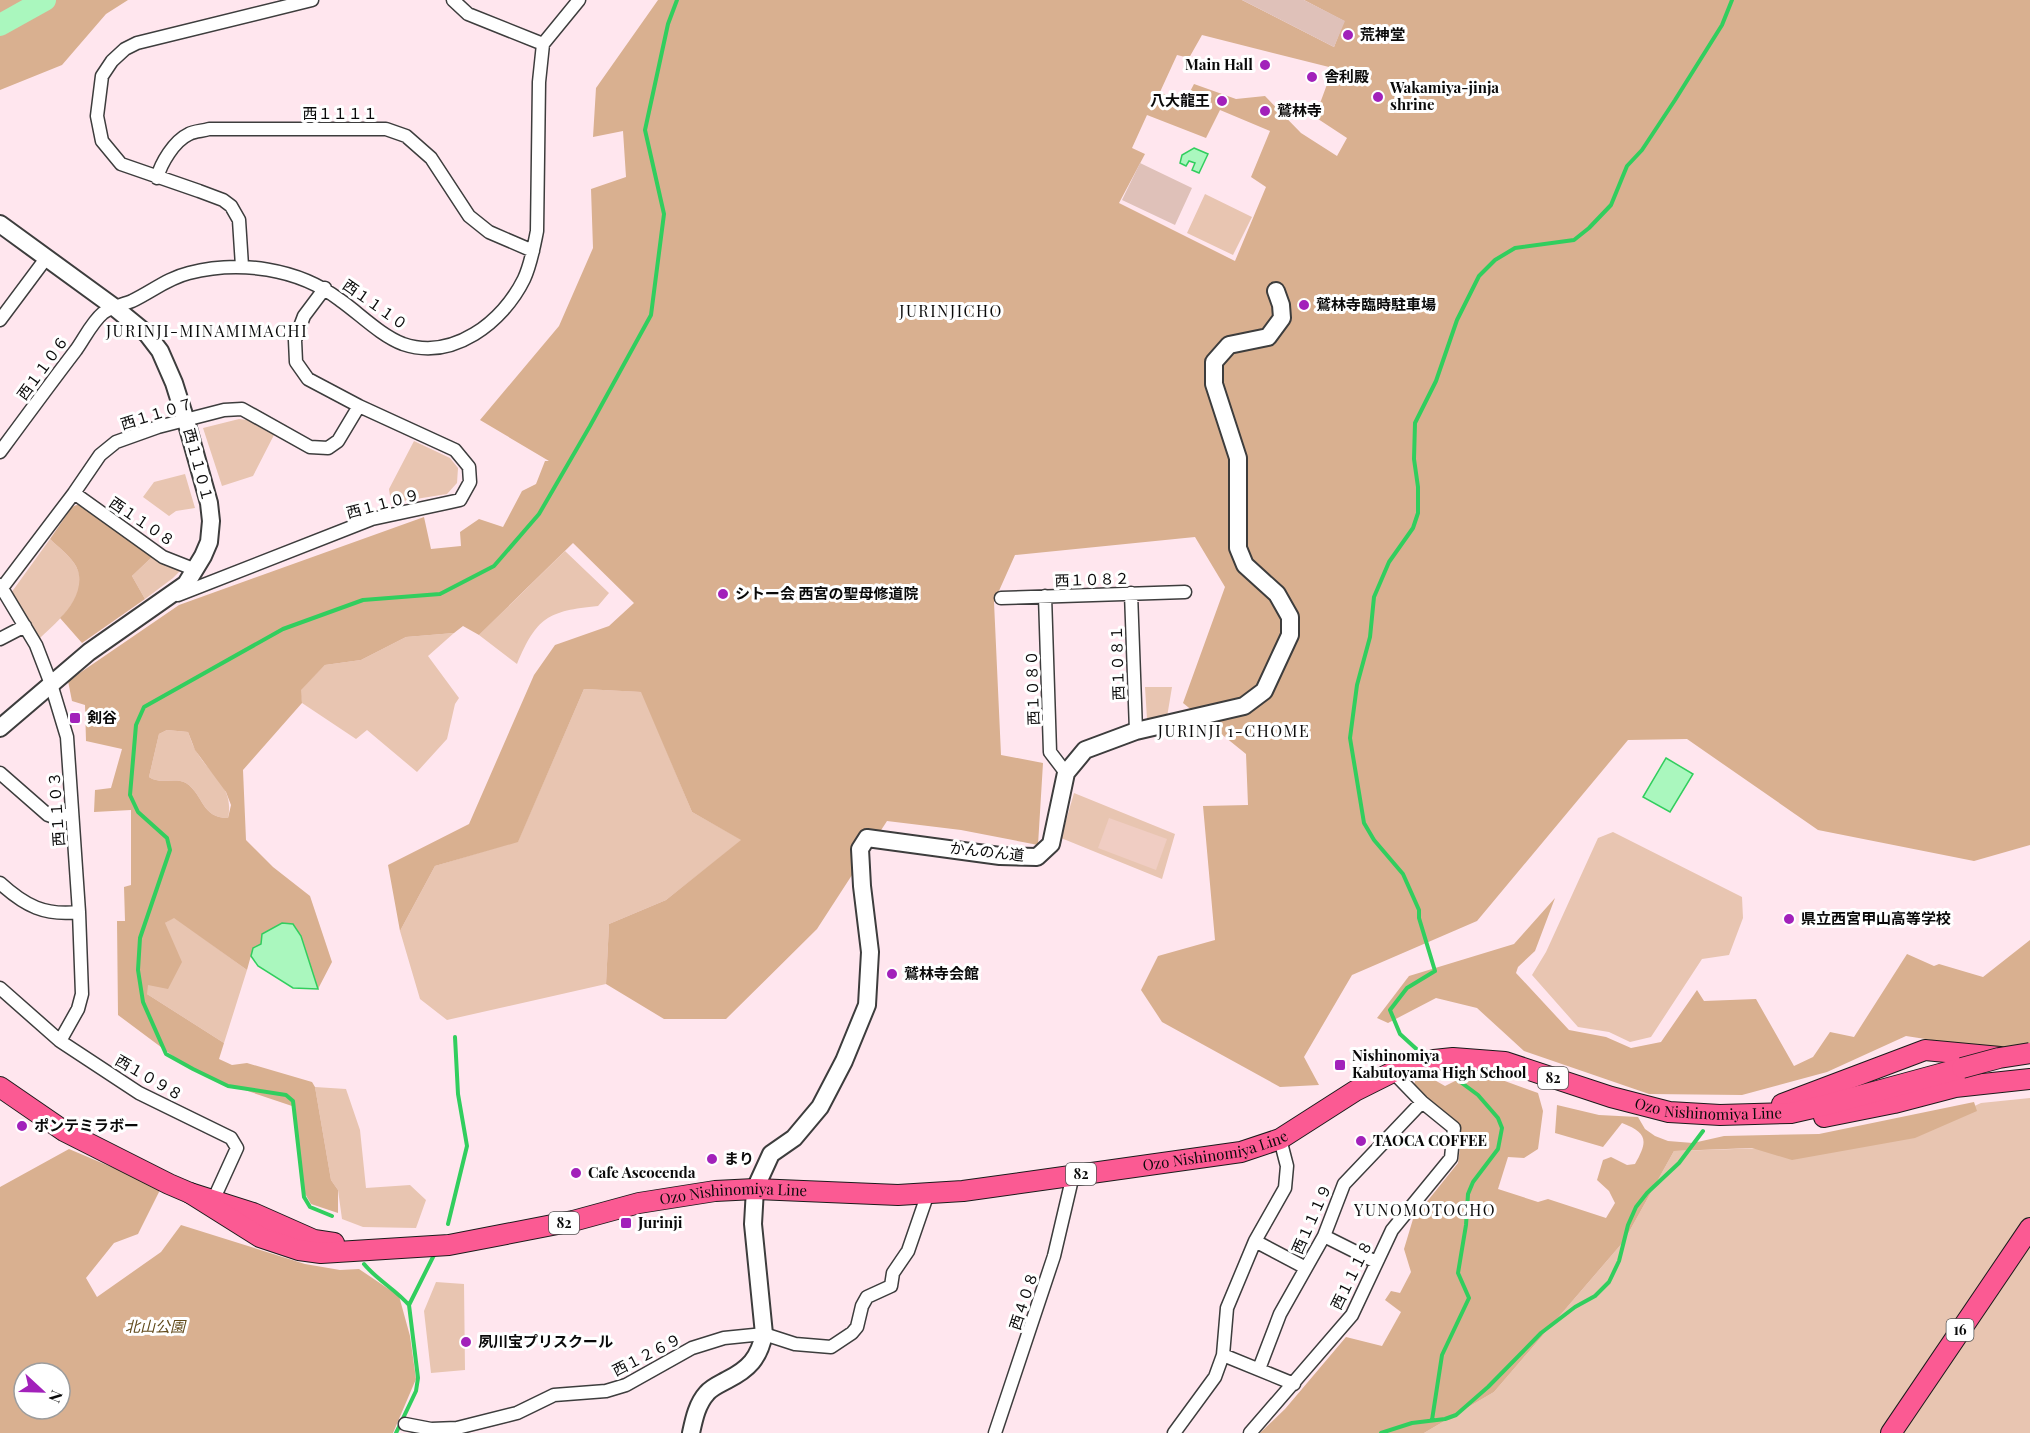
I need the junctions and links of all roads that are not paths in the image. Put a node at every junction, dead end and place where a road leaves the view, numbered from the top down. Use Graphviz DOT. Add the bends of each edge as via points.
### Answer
graph roads {
  1 [pos="312,0"];
  2 [pos="453,0"];
  3 [pos="579,0"];
  4 [pos="543,44"];
  5 [pos="157,178"];
  6 [pos="0,224"];
  7 [pos="533,251"];
  8 [pos="47,257"];
  9 [pos="242,266"];
  10 [pos="325,288"];
  11 [pos="1276,291"];
  12 [pos="114,308"];
  13 [pos="0,320"];
  14 [pos="358,406"];
  15 [pos="186,421"];
  16 [pos="0,452"];
  17 [pos="74,493"];
  18 [pos="196,570"];
  19 [pos="1,586"];
  20 [pos="1185,592"];
  21 [pos="1131,593"];
  22 [pos="1045,596"];
  23 [pos="1001,598"];
  24 [pos="163,601"];
  25 [pos="25,626"];
  26 [pos="0,639"];
  27 [pos="51,684"];
  28 [pos="0,728"];
  29 [pos="1136,731"];
  30 [pos="0,773"];
  31 [pos="1066,773"];
  32 [pos="72,813"];
  33 [pos="0,882"];
  34 [pos="80,912"];
  35 [pos="0,988"];
  36 [pos="60,1041"];
  37 [pos="2030,1053"];
  38 [pos="2030,1060"];
  39 [pos="1393,1072"];
  40 [pos="2030,1079"];
  41 [pos="0,1087"];
  42 [pos="1422,1101"];
  43 [pos="1720,1115"];
  44 [pos="1280,1139"];
  45 [pos="1073,1175"];
  46 [pos="756,1189"];
  47 [pos="928,1193"];
  48 [pos="212,1203"];
  49 [pos="2030,1228"];
  50 [pos="1324,1236"];
  51 [pos="1255,1241"];
  52 [pos="1376,1262"];
  53 [pos="1306,1268"];
  54 [pos="764,1334"];
  55 [pos="1223,1355"];
  56 [pos="1259,1369"];
  57 [pos="1294,1384"];
  58 [pos="405,1424"];
  59 [pos="691,1433"];
  60 [pos="994,1433"];
  61 [pos="1174,1433"];
  62 [pos="1250,1433"];
  63 [pos="1891,1433"];
  1 -- 5 [label="street" via="138,43 112,61 102,76 97,116 102,141 121,164"];
  2 -- 4 [label="street" via="468,14"];
  3 -- 4 [label="street"];
  4 -- 7 [label="street, 西１１１０" via="537,231"];
  5 -- 7 [label="street, 西１１１１" via="168,153 188,134 209,129 386,129 406,136 431,158 469,216 489,232"];
  5 -- 9 [label="street" via="223,200 231,207 239,220"];
  6 -- 8 [label="street, 西１１０１"];
  7 -- 10 [label="street, 西１１１０" via="524,278 504,310 480,332 446,346 426,349 403,344"];
  8 -- 12 [label="street, 西１１０１"];
  8 -- 13 [label="street"];
  9 -- 10 [label="street, 西１１１０" via="281,273"];
  9 -- 12 [label="street, 西１１１０" via="187,273"];
  10 -- 14 [label="street, 西１１０９" via="304,316 295,340 296,362 308,379"];
  11 -- 29 [label="street, かんのん道" via="1282,318 1268,337 1229,345 1214,362 1214,384 1238,458 1238,548 1245,565 1277,594 1290,616 1290,635 1264,691 1244,706"];
  12 -- 15 [label="street, 西１１０１" via="147,334 160,351"];
  12 -- 16 [label="street, 西１１０６" via="102,314"];
  14 -- 15 [label="street, 西１１０７" via="338,441 327,448 310,447 242,409"];
  14 -- 24 [label="street, 西１１０９" via="455,450 469,467 470,483 460,500 372,519"];
  15 -- 17 [label="street, 西１１０７" via="116,442 100,455"];
  15 -- 18 [label="street, 西１１０１" via="211,511 209,542"];
  17 -- 18 [label="street, 西１１０８" via="163,556"];
  17 -- 19 [label="street, 西１１０７"];
  18 -- 24 [label="street, 西１１０１" via="186,584"];
  19 -- 25 [label="street, 西１１０３"];
  20 -- 21 [label="street, 西１０８２"];
  21 -- 22 [label="street, 西１０８２"];
  21 -- 29 [label="street, 西１０８１"];
  22 -- 23 [label="street, 西１０８２"];
  22 -- 31 [label="street, 西１０８０" via="1050,752"];
  24 -- 27 [label="street, 西１１０１" via="89,651"];
  25 -- 26 [label="street"];
  25 -- 27 [label="street, 西１１０３"];
  27 -- 28 [label="street, 西１１０１"];
  27 -- 32 [label="street, 西１１０３" via="67,737"];
  29 -- 31 [label="street, かんのん道" via="1085,750"];
  30 -- 32 [label="street" via="48,815 56,818"];
  31 -- 46 [label="street, かんのん道" via="1051,844 1037,857 1000,856 867,838 860,849 870,952 867,1005 820,1107 794,1138 771,1154"];
  32 -- 34 [label="street, 西１１０３"];
  33 -- 34 [label="street" via="35,908 62,914"];
  34 -- 36 [label="street, 西１１０３" via="81,1002"];
  35 -- 36 [label="street, 西１０９８"];
  36 -- 48 [label="street, 西１０９８" via="139,1092 231,1138 237,1148"];
  37 -- 43 [label="main road, Ozo Nishinomiya Line / 82, bridge" via="1791,1113"];
  38 -- 43 [label="main road" via="1925,1050 1783,1104"];
  39 -- 42 [label="street, 西１１１８"];
  39 -- 43 [label="main road, Ozo Nishinomiya Line / 82" via="1443,1059 1505,1062 1669,1112"];
  39 -- 44 [label="main road, Ozo Nishinomiya Line / 82"];
  40 -- 43 [label="main road" via="1955,1087 1839,1116 1781,1122"];
  41 -- 48 [label="main road, Ozo Nishinomiya Line / 82" via="64,1131"];
  42 -- 50 [label="street, 西１１１９" via="1344,1184"];
  42 -- 52 [label="street, 西１１１８" via="1454,1128 1451,1158 1392,1230"];
  44 -- 45 [label="main road, Ozo Nishinomiya Line / 82" via="1241,1152"];
  44 -- 51 [label="street" via="1287,1166 1285,1188"];
  45 -- 47 [label="main road, Ozo Nishinomiya Line / 82"];
  45 -- 60 [label="street, 西４０８" via="1054,1256"];
  46 -- 47 [label="main road, Ozo Nishinomiya Line / 82"];
  46 -- 48 [label="main road, Ozo Nishinomiya Line / 82" via="639,1203 573,1221 449,1245 321,1253 260,1237"];
  46 -- 54 [label="street" via="753,1224"];
  47 -- 54 [label="street" via="908,1251 893,1273 891,1287 867,1297 852,1333 831,1347 795,1344"];
  49 -- 63 [label="main road, 16"];
  50 -- 52 [label="street"];
  50 -- 53 [label="street, 西１１１９"];
  51 -- 53 [label="street"];
  51 -- 55 [label="street" via="1227,1308"];
  52 -- 57 [label="street, 西１１１８" via="1352,1315"];
  53 -- 56 [label="street, 西１１１９" via="1280,1314"];
  54 -- 58 [label="street, 西１２６９" via="724,1338 692,1348 606,1392 554,1395 518,1413 457,1428 430,1429"];
  54 -- 59 [label="street" via="752,1363 706,1394 697,1409"];
  55 -- 56 [label="street"];
  55 -- 61 [label="street" via="1215,1377"];
  56 -- 57 [label="street"];
  57 -- 62 [label="street, 西１１１８"];
}
